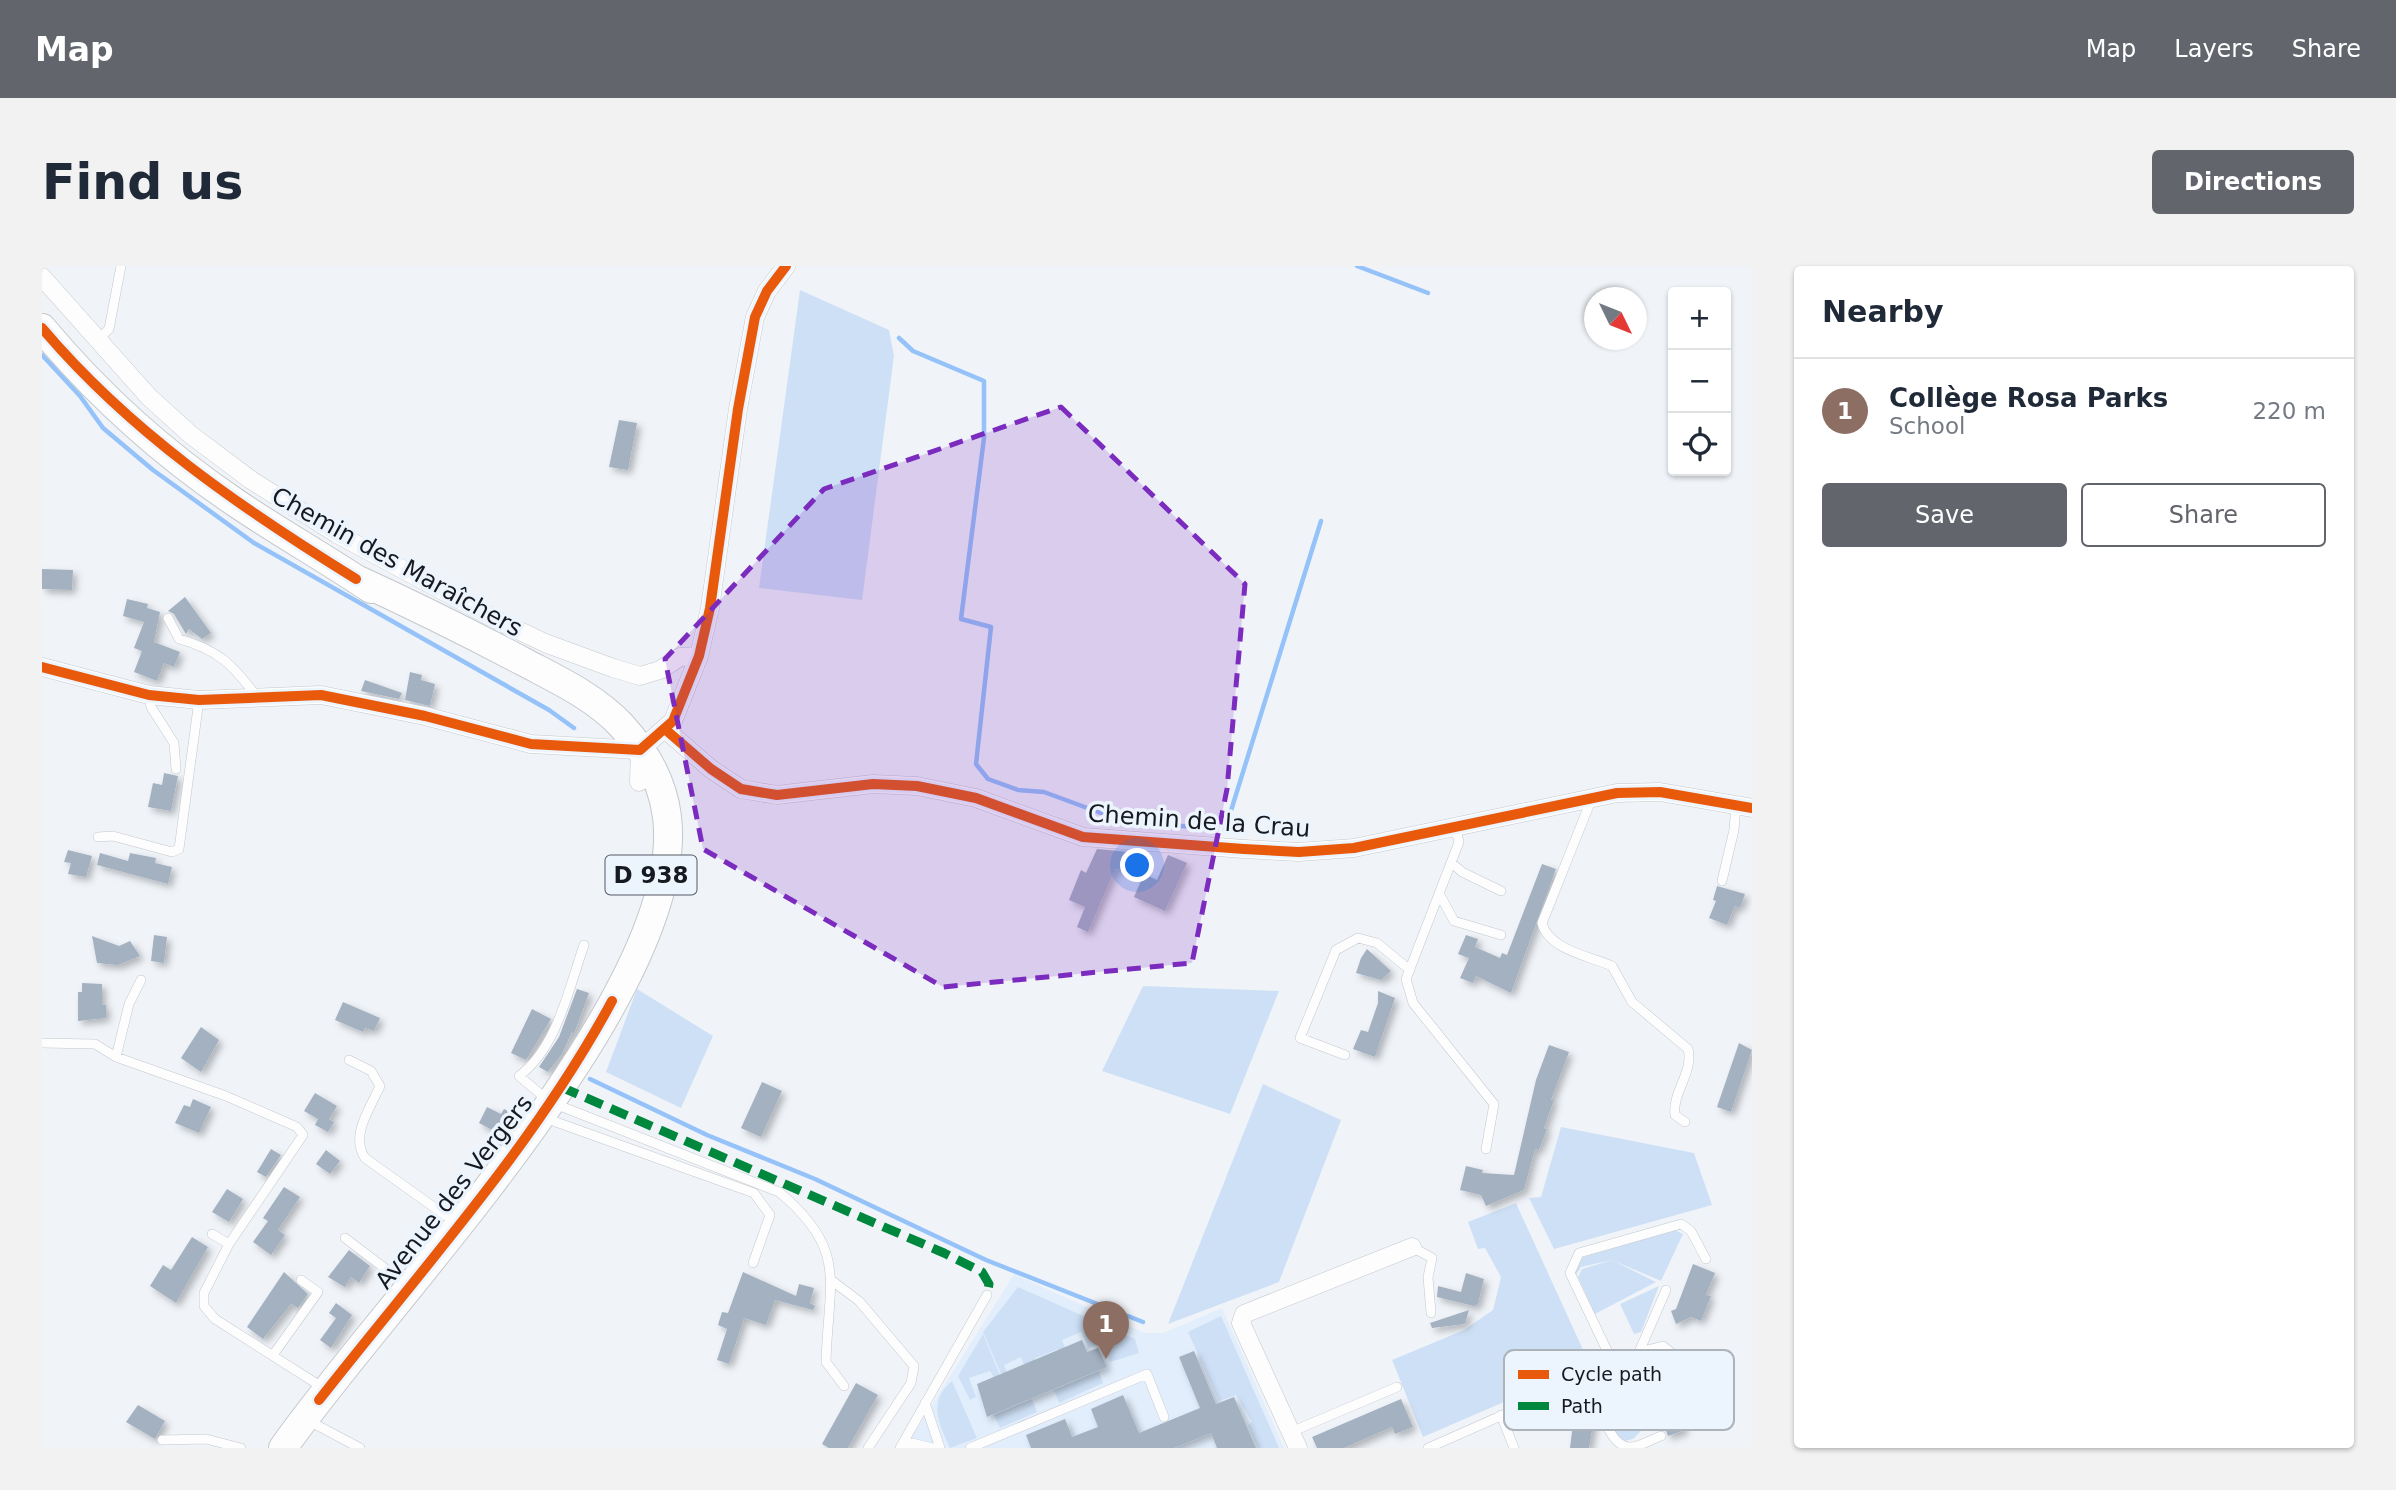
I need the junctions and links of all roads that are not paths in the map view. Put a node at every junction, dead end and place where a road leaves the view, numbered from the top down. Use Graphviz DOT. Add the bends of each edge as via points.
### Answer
graph roads {
  1 [pos="121,266"];
  2 [pos="786,266"];
  3 [pos="42,277"];
  4 [pos="42,328"];
  5 [pos="97,341"];
  6 [pos="356,579"];
  7 [pos="169,618"];
  8 [pos="699,656"];
  9 [pos="42,667"];
  10 [pos="149,695"];
  11 [pos="258,698"];
  12 [pos="199,700"];
  13 [pos="666,730"];
  14 [pos="630,750"];
  15 [pos="176,769"];
  16 [pos="1593,797"];
  17 [pos="1744,806"];
  18 [pos="1455,826"];
  19 [pos="98,837"];
  20 [pos="1452,864"];
  21 [pos="1722,881"];
  22 [pos="1501,891"];
  23 [pos="1440,895"];
  24 [pos="1501,935"];
  25 [pos="584,945"];
  26 [pos="1410,970"];
  27 [pos="141,980"];
  28 [pos="612,1001"];
  29 [pos="42,1043"];
  30 [pos="1345,1055"];
  31 [pos="116,1057"];
  32 [pos="349,1060"];
  33 [pos="545,1109"];
  34 [pos="1685,1122"];
  35 [pos="1486,1149"];
  36 [pos="457,1224"];
  37 [pos="212,1234"];
  38 [pos="345,1238"];
  39 [pos="229,1244"];
  40 [pos="1412,1247"];
  41 [pos="1706,1259"];
  42 [pos="753,1263"];
  43 [pos="302,1280"];
  44 [pos="831,1280"];
  45 [pos="409,1286"];
  46 [pos="1667,1290"];
  47 [pos="987,1295"];
  48 [pos="1431,1313"];
  49 [pos="1607,1350"];
  50 [pos="1640,1350"];
  51 [pos="1647,1350"];
  52 [pos="1668,1350"];
  53 [pos="273,1355"];
  54 [pos="844,1386"];
  55 [pos="1397,1387"];
  56 [pos="326,1390"];
  57 [pos="925,1403"];
  58 [pos="1504,1414"];
  59 [pos="1501,1415"];
  60 [pos="1164,1417"];
  61 [pos="304,1418"];
  62 [pos="1504,1423"];
  63 [pos="1507,1430"];
  64 [pos="1610,1430"];
  65 [pos="1661,1436"];
  66 [pos="162,1440"];
  67 [pos="1294,1440"];
  68 [pos="242,1448"];
  69 [pos="283,1448"];
  70 [pos="360,1448"];
  71 [pos="869,1448"];
  72 [pos="902,1448"];
  73 [pos="933,1448"];
  74 [pos="940,1448"];
  75 [pos="970,1448"];
  76 [pos="1428,1448"];
  77 [pos="1514,1448"];
  1 -- 5 [label="lane" via="109,329"];
  2 -- 8 [label="street" via="755,317"];
  3 -- 5 [label="street, Chemin des Maraîchers"];
  4 -- 6 [label="main road, D 938" via="110,399 193,471"];
  5 -- 8 [label="street, Chemin des Maraîchers" via="191,435 251,480 337,534 497,620 545,643 640,676 680,657"];
  6 -- 14 [label="main road, D 938" via="579,711"];
  6 -- 14 [label="main road, D 938" via="553,677 608,713"];
  7 -- 11 [label="lane" via="179,639 213,650"];
  8 -- 13 [label="street" via="679,711"];
  9 -- 10 [label="street"];
  10 -- 12 [label="street"];
  10 -- 15 [label="lane" via="151,707 174,743"];
  11 -- 12 [label="street"];
  11 -- 14 [label="street" via="321,695 531,744"];
  12 -- 19 [label="lane" via="178,849 172,852 113,836"];
  13 -- 14 [label="street"];
  13 -- 18 [label="street, Chemin de la Crau" via="741,789 777,794 873,784 917,786 976,798 1083,837 1299,852 1354,848"];
  14 -- 28 [label="main road, D 938" via="652,823 653,862 645,906"];
  14 -- 28 [label="main road, D 938" via="653,770 667,817 666,867 641,944"];
  16 -- 17 [label="street, Chemin de la Crau" via="1660,792"];
  16 -- 18 [label="street, Chemin de la Crau"];
  16 -- 34 [label="lane" via="1542,923 1544,932 1555,944 1612,966 1632,1002 1688,1049 1689,1064 1674,1107 1675,1115"];
  17 -- 21 [label="lane"];
  18 -- 20 [label="lane" via="1460,842"];
  20 -- 22 [label="lane"];
  20 -- 23 [label="lane"];
  23 -- 24 [label="lane" via="1454,920"];
  23 -- 26 [label="lane"];
  25 -- 33 [label="lane" via="553,1030 535,1064 519,1076"];
  26 -- 30 [label="lane" via="1377,943 1358,938 1336,950 1300,1038"];
  26 -- 35 [label="lane" via="1407,988 1413,1003 1494,1104"];
  27 -- 31 [label="lane"];
  28 -- 33 [label="main road, Avenue des Vergers / D 938"];
  29 -- 31 [label="lane" via="95,1044"];
  31 -- 39 [label="lane" via="226,1096 297,1127 303,1135"];
  32 -- 36 [label="lane" via="371,1070 380,1086 359,1131 365,1158"];
  33 -- 36 [label="main road, Avenue des Vergers / D 938"];
  33 -- 42 [label="lane" via="754,1193 770,1214"];
  33 -- 44 [label="lane" via="779,1192 803,1212 821,1236"];
  36 -- 45 [label="main road, Avenue des Vergers / D 938"];
  37 -- 39 [label="lane"];
  38 -- 45 [label="lane"];
  39 -- 53 [label="lane" via="204,1293 204,1306 215,1319"];
  40 -- 48 [label="lane" via="1432,1258 1428,1278"];
  40 -- 67 [label="street" via="1244,1314 1241,1323"];
  41 -- 49 [label="lane" via="1691,1231 1681,1224 1579,1253 1570,1273"];
  43 -- 53 [label="lane" via="317,1292"];
  44 -- 54 [label="lane" via="826,1362"];
  44 -- 71 [label="lane" via="859,1301 914,1366 911,1383"];
  45 -- 56 [label="main road, Avenue des Vergers / D 938"];
  46 -- 50 [label="lane"];
  47 -- 57 [label="lane"];
  51 -- 52 [label="lane" via="1663,1346"];
  53 -- 56 [label="lane"];
  55 -- 67 [label="lane"];
  56 -- 61 [label="main road, Avenue des Vergers / D 938"];
  57 -- 72 [label="lane"];
  57 -- 74 [label="lane"];
  58 -- 59 [label="lane"];
  59 -- 62 [label="lane"];
  59 -- 76 [label="lane"];
  60 -- 75 [label="lane" via="1147,1374"];
  61 -- 69 [label="main road, Avenue des Vergers / D 938"];
  61 -- 70 [label="lane"];
  63 -- 77 [label="lane"];
  64 -- 65 [label="lane" via="1617,1443 1630,1447"];
  66 -- 68 [label="lane" via="206,1439"];
  72 -- 73 [label="lane" via="912,1443"];
}
